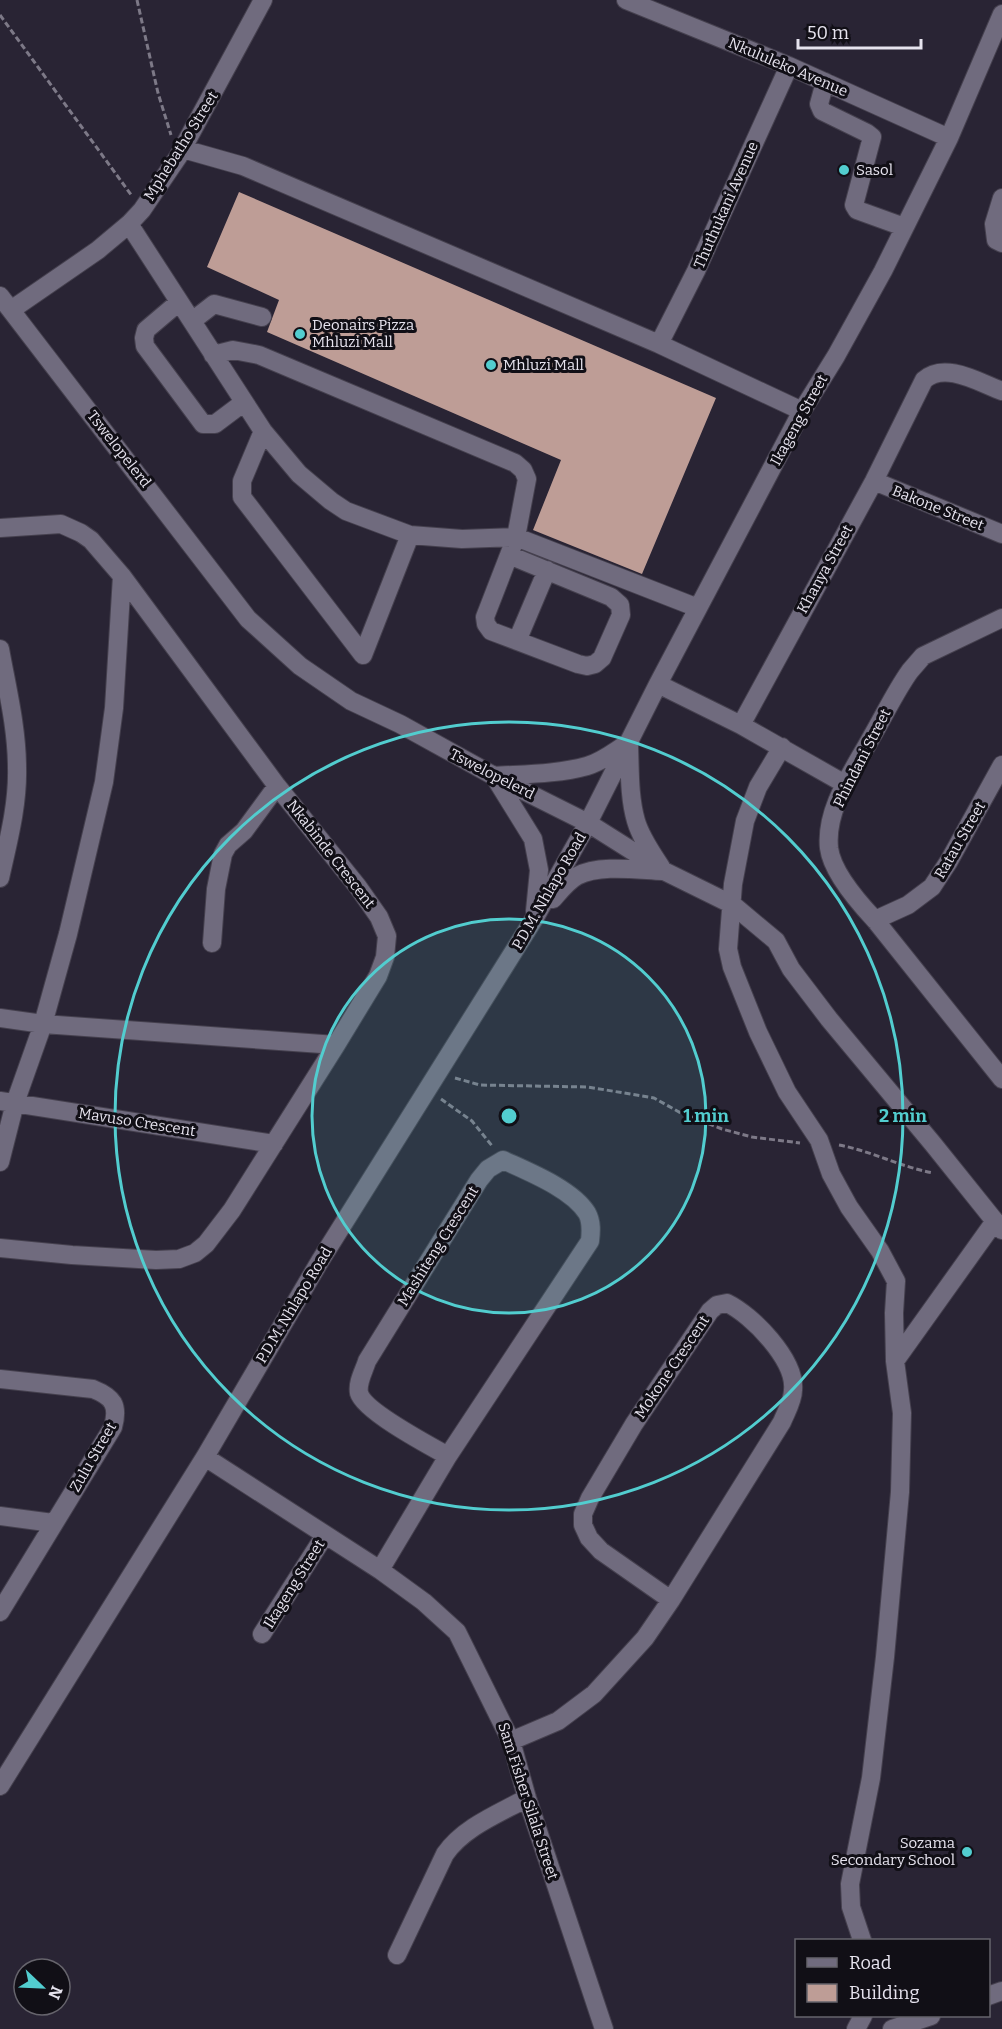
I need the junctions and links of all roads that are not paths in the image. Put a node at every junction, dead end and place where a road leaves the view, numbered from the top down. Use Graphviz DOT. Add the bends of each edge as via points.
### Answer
graph roads {
  1 [pos="264,0"];
  2 [pos="626,0"];
  3 [pos="1002,14"];
  4 [pos="789,66"];
  5 [pos="825,82"];
  6 [pos="949,138"];
  7 [pos="180,153"];
  8 [pos="1002,198"];
  9 [pos="129,224"];
  10 [pos="904,227"];
  11 [pos="1002,243"];
  12 [pos="0,296"];
  13 [pos="179,302"];
  14 [pos="11,310"];
  15 [pos="262,317"];
  16 [pos="192,321"];
  17 [pos="659,344"];
  18 [pos="213,355"];
  19 [pos="1002,391"];
  20 [pos="243,403"];
  21 [pos="802,411"];
  22 [pos="263,431"];
  23 [pos="874,482"];
  24 [pos="0,528"];
  25 [pos="1002,534"];
  26 [pos="410,535"];
  27 [pos="516,537"];
  28 [pos="509,555"];
  29 [pos="547,570"];
  30 [pos="122,576"];
  31 [pos="698,608"];
  32 [pos="1002,618"];
  33 [pos="518,641"];
  34 [pos="0,649"];
  35 [pos="658,684"];
  36 [pos="741,725"];
  37 [pos="629,742"];
  38 [pos="782,747"];
  39 [pos="1002,765"];
  40 [pos="494,776"];
  41 [pos="845,784"];
  42 [pos="277,786"];
  43 [pos="588,823"];
  44 [pos="664,871"];
  45 [pos="0,878"];
  46 [pos="733,905"];
  47 [pos="534,919"];
  48 [pos="875,920"];
  49 [pos="212,943"];
  50 [pos="0,1018"];
  51 [pos="43,1024"];
  52 [pos="336,1045"];
  53 [pos="1002,1080"];
  54 [pos="7,1102"];
  55 [pos="274,1144"];
  56 [pos="0,1162"];
  57 [pos="998,1226"];
  58 [pos="0,1248"];
  59 [pos="895,1361"];
  60 [pos="0,1379"];
  61 [pos="448,1456"];
  62 [pos="205,1457"];
  63 [pos="0,1516"];
  64 [pos="53,1523"];
  65 [pos="325,1535"];
  66 [pos="380,1570"];
  67 [pos="671,1600"];
  68 [pos="0,1612"];
  69 [pos="262,1634"];
  70 [pos="511,1741"];
  71 [pos="0,1786"];
  72 [pos="527,1798"];
  73 [pos="861,1939"];
  74 [pos="397,1955"];
  75 [pos="928,2017"];
  76 [pos="604,2029"];
  77 [pos="892,2029"];
  1 -- 7 [label="street, Mphebatho Street"];
  2 -- 4 [label="street, Nkululeko Avenue"];
  3 -- 6 [label="street, Ikageng Street"];
  4 -- 5 [label="street, Nkululeko Avenue"];
  4 -- 17 [label="street, Thuthukani Avenue"];
  5 -- 6 [label="street, Nkululeko Avenue"];
  5 -- 10 [label="street" via="819,104 822,111 872,137 854,205 857,210"];
  6 -- 10 [label="street, Ikageng Street"];
  7 -- 9 [label="street, Mphebatho Street"];
  7 -- 17 [label="street" via="243,166"];
  8 -- 11 [label="street" via="993,229 996,240"];
  9 -- 13 [label="street"];
  9 -- 14 [label="street, Mphebatho Street"];
  10 -- 21 [label="street, Ikageng Street" via="836,356"];
  12 -- 14 [label="street, Tswelopelerd"];
  13 -- 16 [label="street"];
  13 -- 20 [label="street" via="146,330 144,346 203,424 215,424"];
  14 -- 40 [label="street, Tswelopelerd" via="248,619 300,666 351,701"];
  15 -- 16 [label="street" via="214,304"];
  16 -- 18 [label="street"];
  17 -- 21 [label="street"];
  18 -- 20 [label="street"];
  18 -- 27 [label="street" via="233,350 259,355 515,463 527,479"];
  19 -- 23 [label="street, Khanya Street" via="946,372 928,376"];
  20 -- 22 [label="street"];
  21 -- 31 [label="street, Ikageng Street"];
  22 -- 26 [label="street" via="299,474 331,501"];
  22 -- 26 [label="street" via="242,481 242,497 363,655"];
  23 -- 25 [label="street, Bakone Street"];
  23 -- 36 [label="street, Khanya Street"];
  24 -- 30 [label="street, Nkabinde Crescent" via="61,524 74,529 91,540"];
  26 -- 27 [label="street" via="462,539"];
  27 -- 28 [label="street"];
  27 -- 31 [label="street"];
  28 -- 29 [label="street"];
  28 -- 33 [label="street" via="485,617 491,631"];
  29 -- 33 [label="street"];
  29 -- 33 [label="street" via="611,597 620,605 621,615 602,658 595,664 578,664"];
  30 -- 42 [label="street, Nkabinde Crescent"];
  30 -- 51 [label="street" via="115,696 104,782"];
  31 -- 35 [label="street, Ikageng Street"];
  32 -- 41 [label="street, Phindani Street" via="923,657 900,685"];
  34 -- 45 [label="street" via="17,770"];
  35 -- 36 [label="street"];
  35 -- 37 [label="street, Ikageng Street"];
  36 -- 38 [label="street"];
  37 -- 40 [label="street" via="588,766"];
  37 -- 43 [label="street, Ikageng Street"];
  37 -- 44 [label="street" via="636,821"];
  38 -- 41 [label="street"];
  38 -- 46 [label="street" via="758,787 745,821"];
  39 -- 48 [label="street, Ratau Street" via="932,887 908,905"];
  40 -- 43 [label="street, Tswelopelerd"];
  40 -- 47 [label="street" via="534,839 539,870"];
  41 -- 48 [label="street, Phindani Street" via="832,818 829,850 857,901"];
  42 -- 49 [label="street" via="224,854 216,889"];
  42 -- 52 [label="street, Nkabinde Crescent" via="358,887 387,936 378,976"];
  43 -- 44 [label="street, Tswelopelerd"];
  43 -- 47 [label="street, P.D.M. Nhlapo Road"];
  44 -- 46 [label="street, Tswelopelerd"];
  44 -- 47 [label="street" via="603,869 577,876"];
  46 -- 57 [label="street, Tswelopelerd" via="776,941 791,969 829,1020"];
  46 -- 59 [label="street" via="728,948 758,1032 787,1092 819,1140 849,1207 896,1281"];
  47 -- 62 [label="street, P.D.M. Nhlapo Road" via="320,1262"];
  48 -- 53 [label="street, Phindani Street"];
  50 -- 51 [label="street"];
  51 -- 52 [label="street"];
  51 -- 54 [label="street"];
  52 -- 55 [label="street, Nkabinde Crescent"];
  54 -- 55 [label="street, Mavuso Crescent"];
  54 -- 56 [label="street"];
  55 -- 58 [label="street, Nkabinde Crescent" via="206,1244 187,1257 156,1260"];
  57 -- 59 [label="street"];
  59 -- 73 [label="street" via="902,1413 900,1492 871,1778 850,1884 851,1908"];
  60 -- 64 [label="street, Zulu Street" via="93,1389 113,1403 117,1414 113,1427"];
  61 -- 61 [label="street, Mashiteng Crescent" via="590,1241 588,1214 574,1199 503,1160 478,1180 367,1361 359,1382 359,1394 367,1404"];
  61 -- 66 [label="street"];
  62 -- 65 [label="street, Sam Fisher Silala Street"];
  62 -- 71 [label="street, P.D.M. Nhlapo Road"];
  63 -- 64 [label="street"];
  64 -- 68 [label="street, Zulu Street"];
  65 -- 66 [label="street, Sam Fisher Silala Street"];
  65 -- 69 [label="street, Ikageng Street"];
  66 -- 70 [label="street, Sam Fisher Silala Street" via="457,1632"];
  67 -- 67 [label="street, Mokone Crescent" via="782,1422 793,1392 787,1360 752,1321 727,1303 710,1311 633,1424 583,1514 589,1538 601,1551"];
  67 -- 70 [label="street, Mokone Crescent" via="645,1638 594,1694 558,1721"];
  70 -- 72 [label="street, Sam Fisher Silala Street"];
  72 -- 74 [label="street" via="452,1843"];
  72 -- 76 [label="street, Sam Fisher Silala Street"];
  75 -- 77 [label="street"];
}
